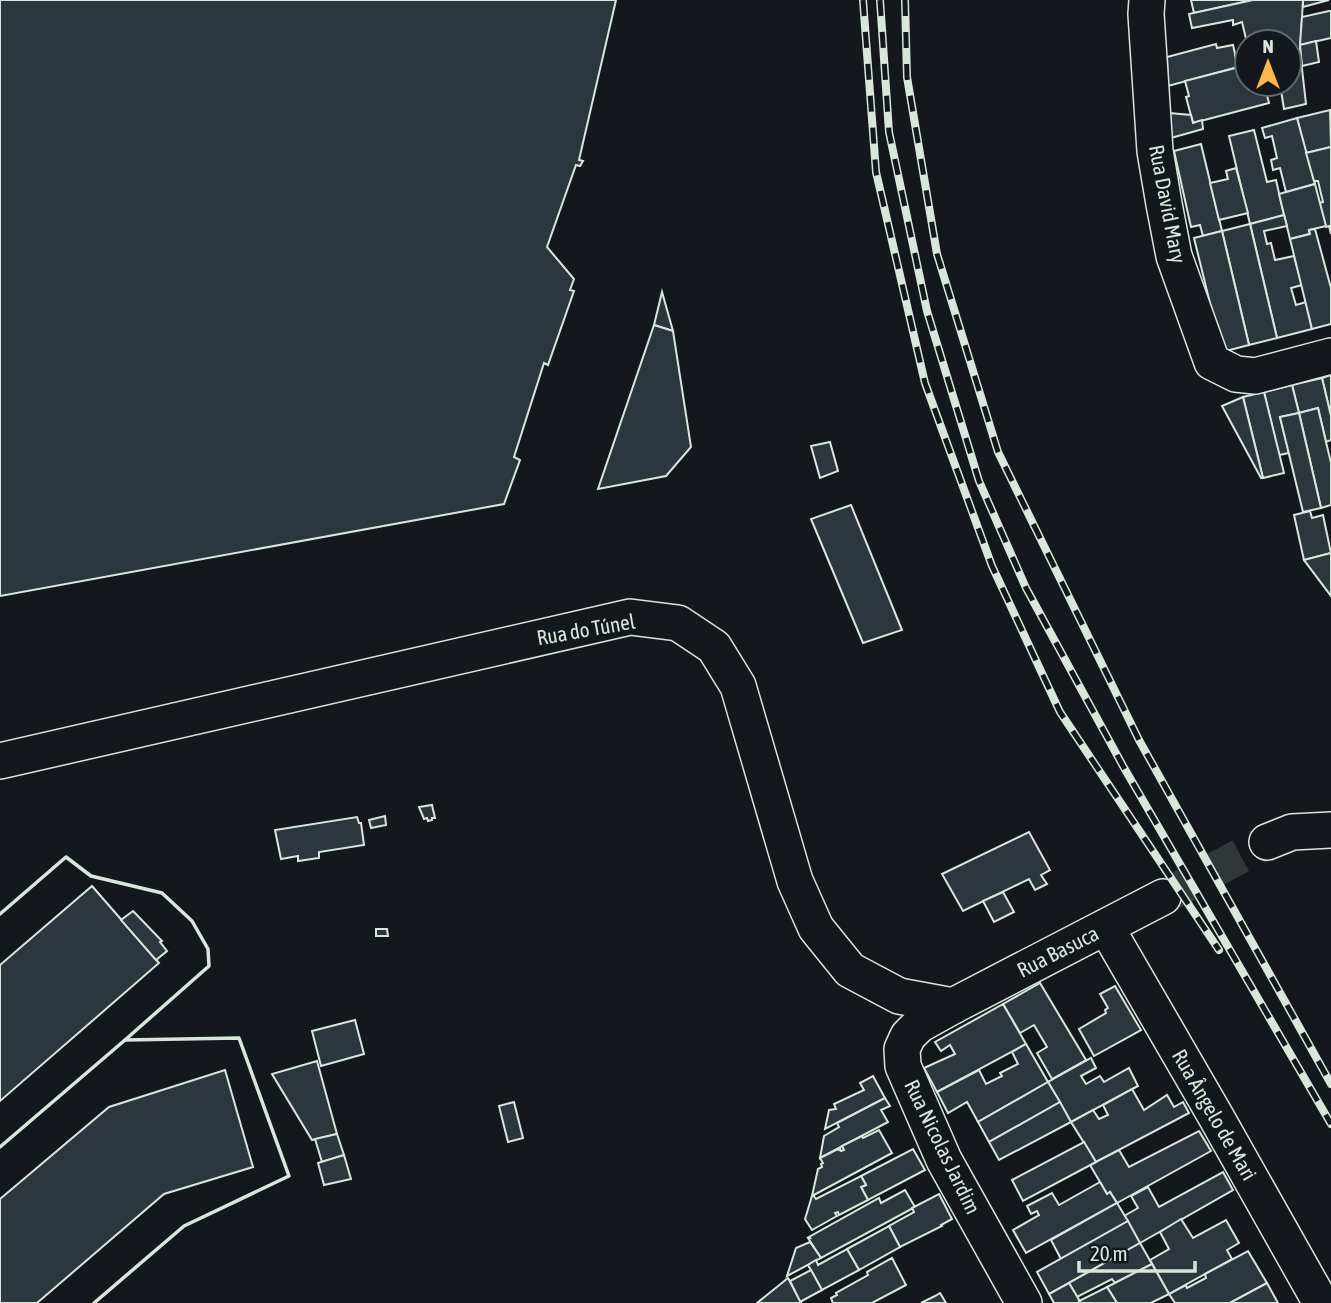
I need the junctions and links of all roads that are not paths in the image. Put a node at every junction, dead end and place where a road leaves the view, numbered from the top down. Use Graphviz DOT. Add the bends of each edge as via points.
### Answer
graph roads {
  1 [pos="1147,0"];
  2 [pos="1331,356"];
  3 [pos="0,761"];
  4 [pos="1331,830"];
  5 [pos="1267,842"];
  6 [pos="1163,897"];
  7 [pos="1106,927"];
  8 [pos="953,1006"];
  9 [pos="1024,1303"];
  10 [pos="1321,1303"];
  1 -- 2 [label="street, Rua David Mary" via="1155,151 1164,204 1174,256 1212,362 1236,374 1255,376"];
  3 -- 8 [label="street, Rua do Túnel" via="630,617 678,623 714,647 738,686 795,881 816,928 850,970 899,996"];
  4 -- 5 [label="street" via="1292,832"];
  6 -- 7 [label="street, Rua Basuca"];
  7 -- 8 [label="street, Rua Basuca"];
  7 -- 10 [label="street, Rua Ângelo de Mari"];
  8 -- 9 [label="street, Rua Nicolas Jardim" via="908,1036 902,1049 903,1066 944,1160"];
}
